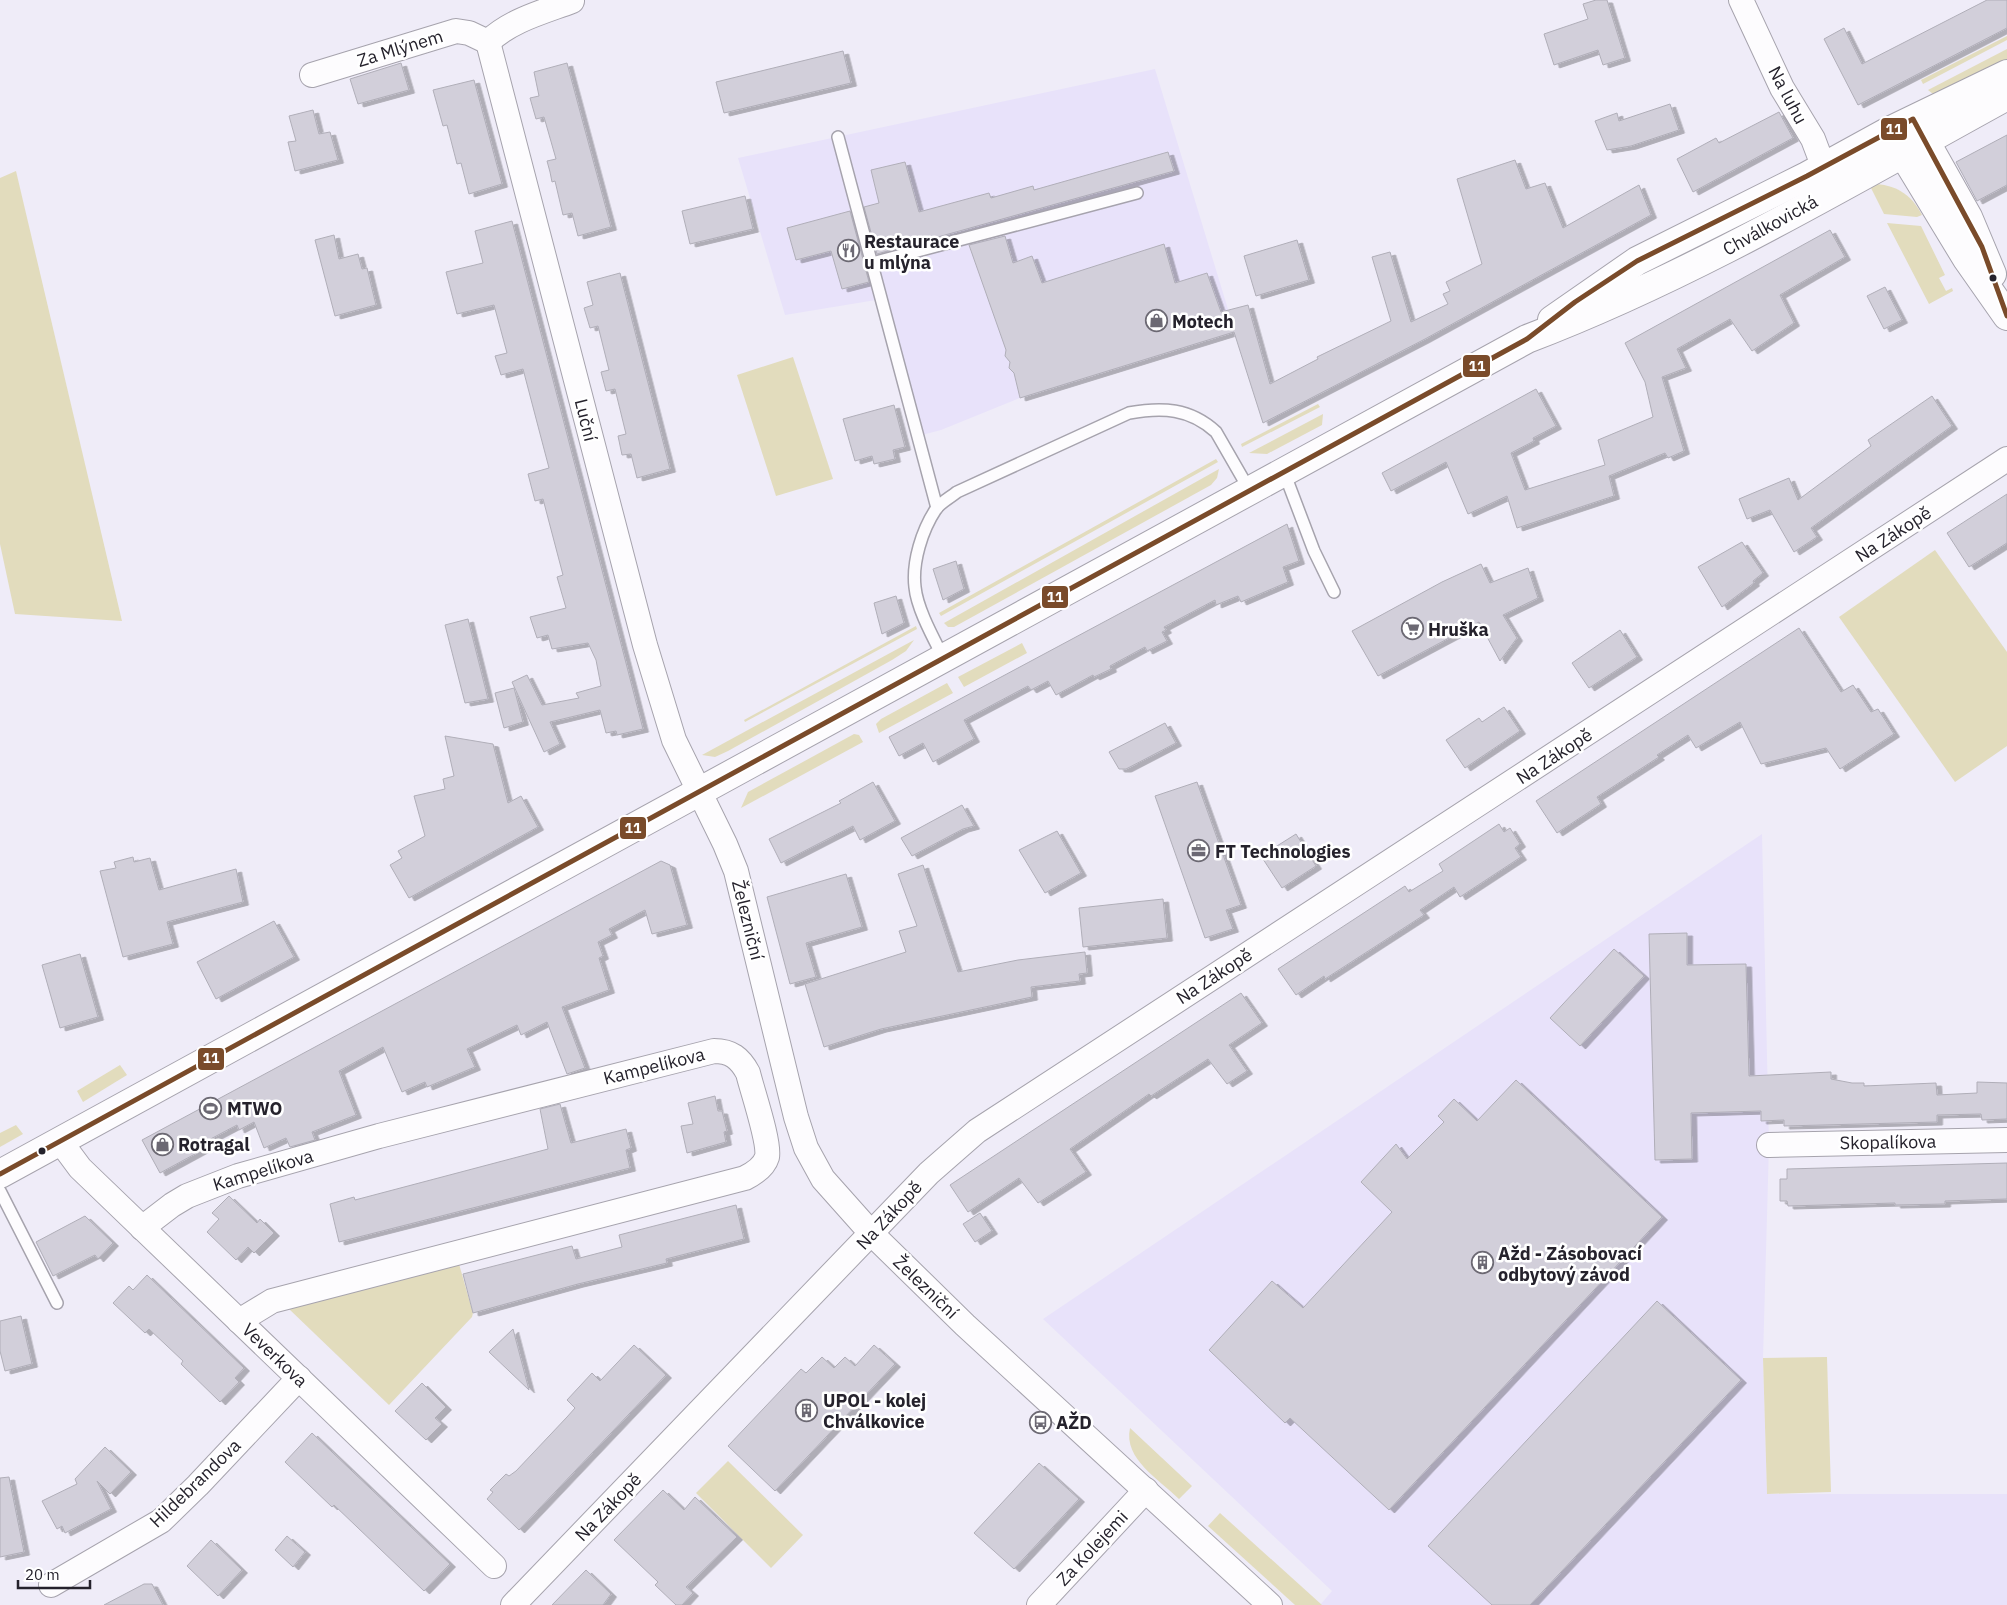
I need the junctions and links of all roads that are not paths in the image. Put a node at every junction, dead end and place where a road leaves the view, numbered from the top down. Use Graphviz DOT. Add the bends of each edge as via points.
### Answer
graph roads {
  1 [pos="1740,0"];
  2 [pos="572,1"];
  3 [pos="488,42"];
  4 [pos="2007,74"];
  5 [pos="312,75"];
  6 [pos="2007,96"];
  7 [pos="1908,136"];
  8 [pos="838,137"];
  9 [pos="1828,179"];
  10 [pos="1137,193"];
  11 [pos="872,263"];
  12 [pos="2007,316"];
  13 [pos="2007,459"];
  14 [pos="1284,472"];
  15 [pos="1250,490"];
  16 [pos="937,508"];
  17 [pos="1334,592"];
  18 [pos="944,659"];
  19 [pos="698,792"];
  20 [pos="2007,1140"];
  21 [pos="60,1142"];
  22 [pos="1769,1145"];
  23 [pos="0,1174"];
  24 [pos="0,1191"];
  25 [pos="142,1228"];
  26 [pos="872,1234"];
  27 [pos="58,1303"];
  28 [pos="239,1321"];
  29 [pos="298,1378"];
  30 [pos="1146,1490"];
  31 [pos="494,1566"];
  32 [pos="51,1585"];
  33 [pos="513,1605"];
  34 [pos="1039,1605"];
  35 [pos="1270,1605"];
  1 -- 9 [label="street, Na luhu" via="1782,88 1813,139"];
  2 -- 3 [label="street" via="506,27"];
  3 -- 5 [label="street, Za Mlýnem" via="456,31"];
  3 -- 19 [label="street, Luční" via="645,645 670,730"];
  4 -- 7 [label="main road, Chválkovická"];
  6 -- 7 [label="main road, Chválkovická"];
  7 -- 9 [label="main road, Chválkovická"];
  7 -- 12 [label="main road" via="1982,246"];
  8 -- 11 [label="lane"];
  9 -- 14 [label="main road, Chválkovická" via="1694,266 1597,312 1527,339"];
  10 -- 11 [label="lane"];
  11 -- 16 [label="lane"];
  13 -- 26 [label="street, Na Zákopě" via="977,1132 939,1163"];
  14 -- 15 [label="main road, Chválkovická"];
  14 -- 17 [label="lane" via="1314,551"];
  15 -- 16 [label="lane" via="1209,425 1188,413 1150,409 1129,413 957,492"];
  15 -- 18 [label="main road, Chválkovická"];
  16 -- 18 [label="lane" via="925,531 916,560 915,588"];
  18 -- 19 [label="main road, Chválkovická"];
  19 -- 21 [label="main road, Chválkovická"];
  19 -- 26 [label="street, Železniční" via="736,871 806,1148 829,1187"];
  20 -- 22 [label="street, Skopalíkova"];
  21 -- 23 [label="main road, Chválkovická"];
  21 -- 25 [label="street, Veverkova" via="80,1168"];
  24 -- 27 [label="lane"];
  25 -- 28 [label="street, Veverkova"];
  25 -- 28 [label="street, Kampelíkova" via="187,1196 238,1176 651,1066 724,1051 738,1059 748,1073 767,1156 762,1165 745,1178 272,1301"];
  26 -- 30 [label="street, Železniční" via="965,1325"];
  26 -- 33 [label="street, Na Zákopě"];
  28 -- 29 [label="street, Veverkova"];
  29 -- 31 [label="street, Veverkova"];
  29 -- 32 [label="street, Hildebrandova" via="161,1521"];
  30 -- 34 [label="street, Za Kolejemi"];
  30 -- 35 [label="street, Železniční"];
}
